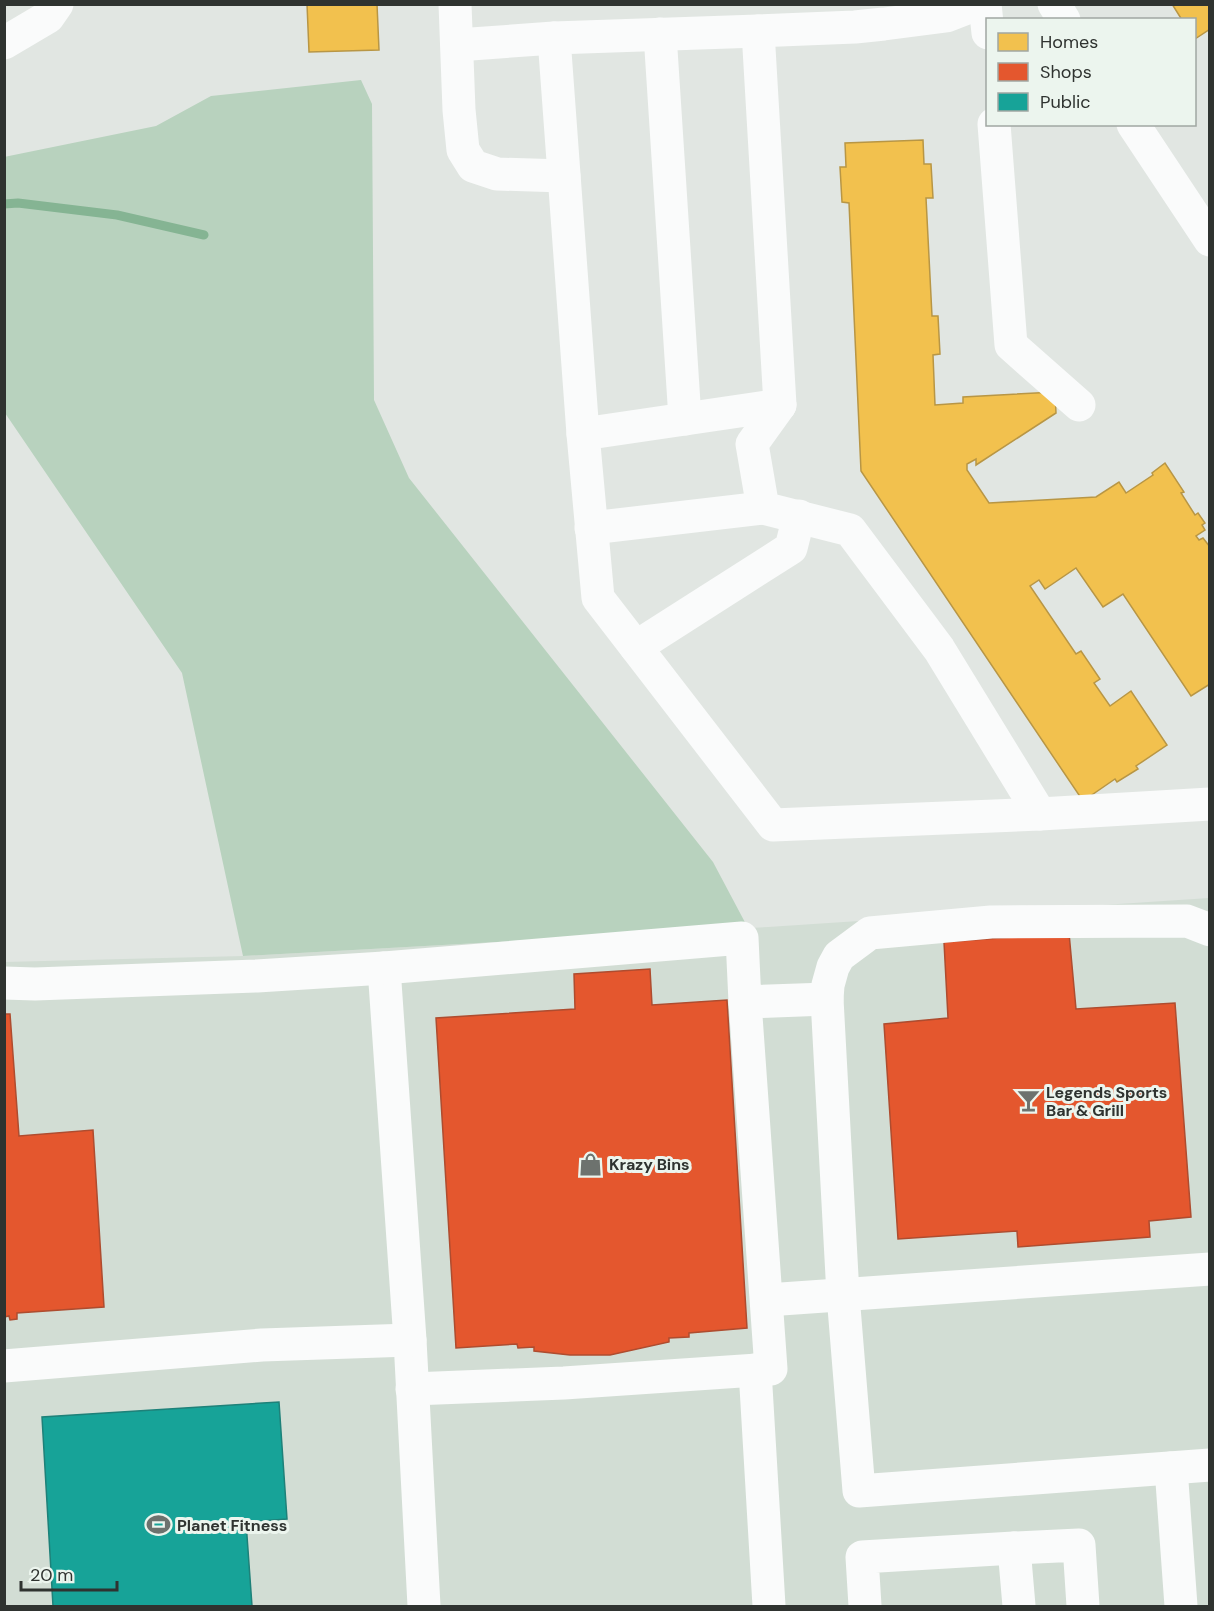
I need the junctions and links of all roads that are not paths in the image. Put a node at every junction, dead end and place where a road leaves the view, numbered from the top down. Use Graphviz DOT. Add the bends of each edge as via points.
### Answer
graph roads {
  1 [pos="57,4"];
  2 [pos="455,4"];
  3 [pos="977,4"];
  4 [pos="1054,4"];
  5 [pos="878,14"];
  6 [pos="1063,18"];
  7 [pos="758,31"];
  8 [pos="660,34"];
  9 [pos="554,38"];
  10 [pos="4,43"];
  11 [pos="456,45"];
  12 [pos="994,126"];
  13 [pos="1134,126"];
  14 [pos="564,176"];
  15 [pos="1209,240"];
  16 [pos="780,405"];
  17 [pos="1079,405"];
  18 [pos="685,419"];
  19 [pos="583,434"];
  20 [pos="763,508"];
  21 [pos="799,516"];
  22 [pos="591,528"];
  23 [pos="636,647"];
  24 [pos="1209,804"];
  25 [pos="1040,814"];
  26 [pos="1209,930"];
  27 [pos="384,968"];
  28 [pos="4,983"];
  29 [pos="827,999"];
  30 [pos="745,1002"];
  31 [pos="1209,1269"];
  32 [pos="843,1295"];
  33 [pos="767,1299"];
  34 [pos="410,1340"];
  35 [pos="4,1366"];
  36 [pos="755,1370"];
  37 [pos="412,1389"];
  38 [pos="1209,1466"];
  39 [pos="1171,1468"];
  40 [pos="1014,1548"];
  41 [pos="424,1606"];
  42 [pos="769,1606"];
  43 [pos="865,1606"];
  44 [pos="1018,1606"];
  45 [pos="1083,1606"];
  46 [pos="1181,1606"];
  1 -- 10 [label="street" via="48,16"];
  2 -- 11 [label="street"];
  3 -- 5 [label="street" via="946,16"];
  4 -- 6 [label="street"];
  5 -- 7 [label="street" via="855,27"];
  7 -- 8 [label="street"];
  7 -- 16 [label="street"];
  8 -- 9 [label="street"];
  8 -- 18 [label="street"];
  9 -- 11 [label="street"];
  9 -- 14 [label="street"];
  11 -- 14 [label="street" via="464,150 473,166 497,174"];
  12 -- 17 [label="street" via="1011,345"];
  13 -- 15 [label="street"];
  14 -- 19 [label="street"];
  16 -- 18 [label="street"];
  16 -- 20 [label="street" via="752,444"];
  18 -- 19 [label="street"];
  19 -- 22 [label="street"];
  20 -- 21 [label="street"];
  20 -- 22 [label="street"];
  21 -- 23 [label="street" via="791,548"];
  21 -- 25 [label="street" via="850,530 939,649"];
  22 -- 23 [label="street" via="597,598"];
  23 -- 25 [label="street" via="773,825"];
  24 -- 25 [label="street"];
  26 -- 29 [label="street" via="1187,921 991,922 870,933 839,956 830,976"];
  27 -- 28 [label="street" via="239,977"];
  27 -- 30 [label="street" via="742,938"];
  27 -- 34 [label="street"];
  29 -- 30 [label="street"];
  29 -- 32 [label="street"];
  30 -- 33 [label="street"];
  31 -- 32 [label="street"];
  32 -- 33 [label="street"];
  32 -- 39 [label="street" via="859,1491"];
  33 -- 36 [label="street" via="771,1369"];
  34 -- 35 [label="street" via="262,1345"];
  34 -- 37 [label="street"];
  36 -- 37 [label="street"];
  36 -- 42 [label="street"];
  37 -- 41 [label="street"];
  38 -- 39 [label="street"];
  39 -- 46 [label="street"];
  40 -- 43 [label="street" via="862,1557"];
  40 -- 44 [label="street"];
  40 -- 45 [label="street" via="1079,1545"];
}
